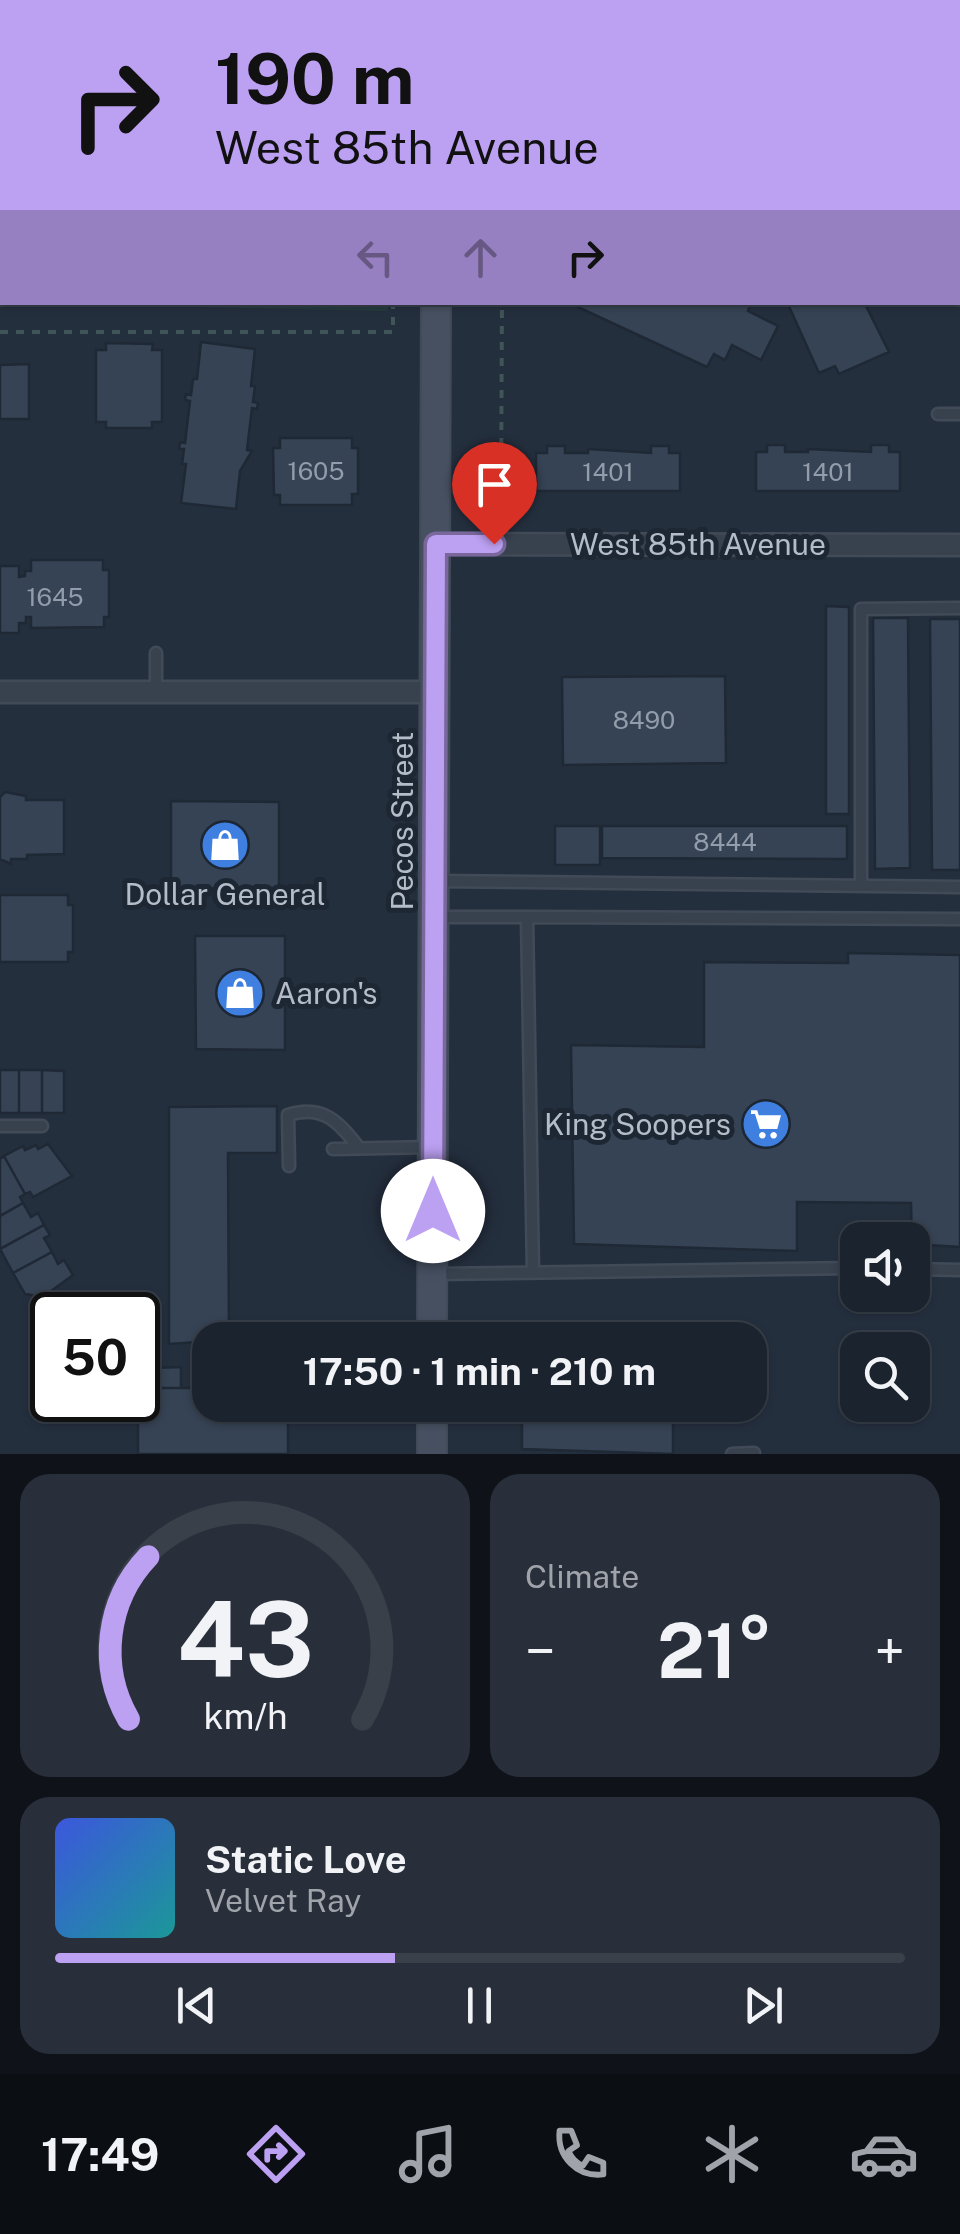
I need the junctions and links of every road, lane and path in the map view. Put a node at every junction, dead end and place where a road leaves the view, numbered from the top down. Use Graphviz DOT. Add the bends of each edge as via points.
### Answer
graph roads {
  1 [pos="393,305"];
  2 [pos="436,305"];
  3 [pos="502,305"];
  4 [pos="0,332"];
  5 [pos="938,414"];
  6 [pos="960,414"];
  7 [pos="495,508"];
  8 [pos="436,544"];
  9 [pos="960,545"];
  10 [pos="960,608"];
  11 [pos="156,653"];
  12 [pos="0,692"];
  13 [pos="156,692"];
  14 [pos="435,692"];
  15 [pos="434,881"];
  16 [pos="862,886"];
  17 [pos="960,887"];
  18 [pos="527,917"];
  19 [pos="434,918"];
  20 [pos="960,919"];
  21 [pos="0,1126"];
  22 [pos="42,1126"];
  23 [pos="433,1147"];
  24 [pos="359,1148"];
  25 [pos="334,1149"];
  26 [pos="289,1166"];
  27 [pos="840,1268"];
  28 [pos="930,1269"];
  29 [pos="960,1270"];
  30 [pos="534,1273"];
  31 [pos="433,1274"];
  32 [pos="432,1322"];
  33 [pos="432,1422"];
  34 [pos="754,1453"];
  35 [pos="432,1454"];
  36 [pos="732,1454"];
  1 -- 4 [label="path" via="393,332"];
  2 -- 8 [label="main road, Pecos Street"];
  3 -- 7 [label="path" via="502,500"];
  5 -- 6 [label="lane"];
  8 -- 9 [label="street, West 85th Avenue"];
  8 -- 14 [label="main road, Pecos Street"];
  10 -- 16 [label="lane" via="861,609"];
  11 -- 13 [label="lane"];
  12 -- 13 [label="street"];
  13 -- 14 [label="street"];
  14 -- 15 [label="main road, Pecos Street"];
  15 -- 16 [label="lane"];
  15 -- 19 [label="main road, Pecos Street"];
  16 -- 17 [label="lane"];
  18 -- 19 [label="lane"];
  18 -- 20 [label="lane"];
  18 -- 30 [label="lane"];
  19 -- 23 [label="main road, Pecos Street"];
  21 -- 22 [label="lane"];
  23 -- 24 [label="lane"];
  23 -- 31 [label="main road, Pecos Street"];
  24 -- 25 [label="lane"];
  24 -- 26 [label="lane" via="338,1119 307,1109 288,1115"];
  27 -- 30 [label="lane"];
  28 -- 29 [label="lane"];
  30 -- 31 [label="lane"];
  31 -- 32 [label="main road, Pecos Street"];
  33 -- 35 [label="main road"];
  34 -- 36 [label="lane"];
}
